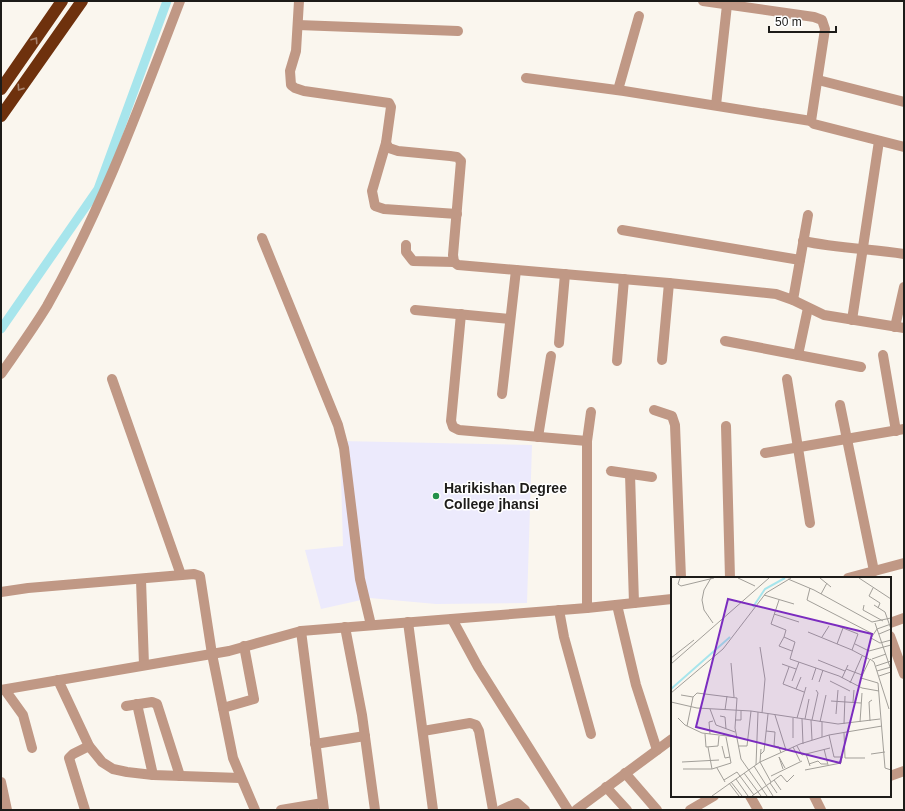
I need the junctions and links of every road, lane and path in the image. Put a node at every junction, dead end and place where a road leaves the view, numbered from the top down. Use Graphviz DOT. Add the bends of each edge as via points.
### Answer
graph roads {
  1 [pos="62,1"];
  2 [pos="82,1"];
  3 [pos="180,1"];
  4 [pos="299,1"];
  5 [pos="703,1"];
  6 [pos="728,4"];
  7 [pos="639,16"];
  8 [pos="298,25"];
  9 [pos="458,31"];
  10 [pos="526,78"];
  11 [pos="818,80"];
  12 [pos="1,89"];
  13 [pos="618,90"];
  14 [pos="904,102"];
  15 [pos="716,106"];
  16 [pos="1,116"];
  17 [pos="811,121"];
  18 [pos="879,141"];
  19 [pos="386,143"];
  20 [pos="904,147"];
  21 [pos="457,214"];
  22 [pos="808,215"];
  23 [pos="622,230"];
  24 [pos="262,238"];
  25 [pos="803,241"];
  26 [pos="406,245"];
  27 [pos="862,248"];
  28 [pos="904,254"];
  29 [pos="800,260"];
  30 [pos="454,262"];
  31 [pos="516,270"];
  32 [pos="565,274"];
  33 [pos="624,279"];
  34 [pos="669,283"];
  35 [pos="904,287"];
  36 [pos="793,300"];
  37 [pos="808,308"];
  38 [pos="415,310"];
  39 [pos="461,314"];
  40 [pos="510,319"];
  41 [pos="852,320"];
  42 [pos="900,328"];
  43 [pos="725,341"];
  44 [pos="559,343"];
  45 [pos="798,355"];
  46 [pos="883,355"];
  47 [pos="551,356"];
  48 [pos="662,360"];
  49 [pos="617,361"];
  50 [pos="861,367"];
  51 [pos="1,374"];
  52 [pos="112,379"];
  53 [pos="787,379"];
  54 [pos="502,394"];
  55 [pos="840,405"];
  56 [pos="654,410"];
  57 [pos="591,412"];
  58 [pos="726,426"];
  59 [pos="900,430"];
  60 [pos="538,437"];
  61 [pos="847,439"];
  62 [pos="588,441"];
  63 [pos="797,447"];
  64 [pos="764,453"];
  65 [pos="611,471"];
  66 [pos="630,474"];
  67 [pos="652,477"];
  68 [pos="810,523"];
  69 [pos="904,563"];
  70 [pos="874,571"];
  71 [pos="181,575"];
  72 [pos="681,577"];
  73 [pos="730,577"];
  74 [pos="852,577"];
  75 [pos="141,580"];
  76 [pos="1,592"];
  77 [pos="671,599"];
  78 [pos="634,603"];
  79 [pos="617,605"];
  80 [pos="587,608"];
  81 [pos="559,610"];
  82 [pos="904,618"];
  83 [pos="452,619"];
  84 [pos="408,622"];
  85 [pos="891,623"];
  86 [pos="371,625"];
  87 [pos="345,627"];
  88 [pos="300,631"];
  89 [pos="891,639"];
  90 [pos="244,646"];
  91 [pos="212,654"];
  92 [pos="144,665"];
  93 [pos="904,674"];
  94 [pos="58,680"];
  95 [pos="3,690"];
  96 [pos="137,704"];
  97 [pos="126,706"];
  98 [pos="223,708"];
  99 [pos="423,731"];
  100 [pos="591,734"];
  101 [pos="365,736"];
  102 [pos="671,740"];
  103 [pos="315,744"];
  104 [pos="89,746"];
  105 [pos="32,748"];
  106 [pos="657,750"];
  107 [pos="904,771"];
  108 [pos="625,773"];
  109 [pos="153,775"];
  110 [pos="180,776"];
  111 [pos="891,776"];
  112 [pos="240,778"];
  113 [pos="1,782"];
  114 [pos="606,787"];
  115 [pos="712,797"];
  116 [pos="751,797"];
  117 [pos="814,797"];
  118 [pos="324,806"];
  119 [pos="693,809"];
  120 [pos="6,810"];
  121 [pos="85,810"];
  122 [pos="255,810"];
  123 [pos="281,810"];
  124 [pos="375,810"];
  125 [pos="433,810"];
  126 [pos="493,810"];
  127 [pos="500,810"];
  128 [pos="525,810"];
  129 [pos="568,810"];
  130 [pos="576,810"];
  131 [pos="627,810"];
  132 [pos="657,810"];
  133 [pos="758,810"];
  134 [pos="821,810"];
  12 -- 1 [label="highway, one-way"];
  2 -- 16 [label="highway, one-way"];
  3 -- 51 [label="street" via="128,139 97,209 46,307"];
  4 -- 8 [label="street"];
  5 -- 6 [label="street"];
  6 -- 11 [label="street" via="822,20 825,29"];
  6 -- 15 [label="street"];
  7 -- 13 [label="street"];
  8 -- 9 [label="street"];
  8 -- 19 [label="street" via="296,52 290,71 291,85 304,91 389,103 391,107"];
  10 -- 13 [label="street"];
  11 -- 14 [label="street"];
  11 -- 17 [label="street"];
  13 -- 15 [label="street"];
  15 -- 17 [label="street"];
  17 -- 18 [label="street" via="814,124"];
  18 -- 20 [label="street"];
  18 -- 27 [label="street"];
  19 -- 21 [label="street" via="389,148 398,151 457,157 461,161"];
  19 -- 21 [label="street" via="372,191 375,206 384,209"];
  21 -- 30 [label="street"];
  22 -- 25 [label="street"];
  23 -- 29 [label="street"];
  24 -- 86 [label="street" via="338,424 345,454 360,580"];
  25 -- 27 [label="street"];
  25 -- 29 [label="street"];
  26 -- 30 [label="street" via="406,252 413,261"];
  27 -- 28 [label="street"];
  27 -- 41 [label="street"];
  29 -- 36 [label="street"];
  30 -- 31 [label="street" via="458,265"];
  31 -- 32 [label="street"];
  31 -- 40 [label="street"];
  32 -- 33 [label="street"];
  32 -- 44 [label="street"];
  33 -- 34 [label="street"];
  33 -- 49 [label="street"];
  34 -- 36 [label="street" via="776,294"];
  34 -- 48 [label="street"];
  35 -- 42 [label="street"];
  36 -- 37 [label="street"];
  37 -- 41 [label="street"];
  37 -- 45 [label="street"];
  38 -- 39 [label="street"];
  39 -- 40 [label="street"];
  39 -- 60 [label="street" via="452,427 459,430"];
  40 -- 54 [label="street"];
  41 -- 42 [label="street"];
  43 -- 45 [label="street"];
  45 -- 50 [label="street"];
  46 -- 59 [label="street"];
  47 -- 60 [label="street"];
  52 -- 71 [label="street"];
  53 -- 63 [label="street"];
  55 -- 61 [label="street"];
  56 -- 72 [label="street" via="672,416 675,425"];
  57 -- 62 [label="street"];
  58 -- 73 [label="street"];
  59 -- 61 [label="street"];
  60 -- 62 [label="street"];
  61 -- 63 [label="street"];
  61 -- 70 [label="street"];
  62 -- 80 [label="street"];
  63 -- 64 [label="street"];
  63 -- 68 [label="street"];
  65 -- 66 [label="street"];
  66 -- 67 [label="street"];
  66 -- 78 [label="street"];
  69 -- 70 [label="street"];
  70 -- 74 [label="street"];
  71 -- 75 [label="street"];
  71 -- 91 [label="street" via="198,575 201,579"];
  75 -- 76 [label="street"];
  75 -- 92 [label="street"];
  77 -- 78 [label="street"];
  78 -- 79 [label="street"];
  79 -- 80 [label="street"];
  79 -- 106 [label="street" via="636,685"];
  80 -- 81 [label="street"];
  81 -- 83 [label="street"];
  81 -- 100 [label="street"];
  82 -- 85 [label="street"];
  83 -- 84 [label="street"];
  83 -- 129 [label="street" via="478,667"];
  84 -- 86 [label="street"];
  84 -- 99 [label="street"];
  86 -- 87 [label="street"];
  87 -- 88 [label="street"];
  87 -- 101 [label="street"];
  88 -- 90 [label="street"];
  88 -- 103 [label="street"];
  89 -- 93 [label="street"];
  90 -- 91 [label="street"];
  90 -- 98 [label="street" via="254,699"];
  91 -- 92 [label="street"];
  91 -- 98 [label="street"];
  92 -- 94 [label="street"];
  94 -- 95 [label="street"];
  94 -- 104 [label="street"];
  95 -- 105 [label="street" via="23,716"];
  96 -- 97 [label="street"];
  96 -- 109 [label="street"];
  96 -- 110 [label="street" via="157,704"];
  98 -- 112 [label="street" via="233,758"];
  99 -- 125 [label="street"];
  99 -- 126 [label="street" via="470,723 476,725"];
  101 -- 103 [label="street"];
  101 -- 124 [label="street"];
  102 -- 106 [label="street"];
  103 -- 118 [label="street"];
  104 -- 109 [label="street" via="102,762 113,768"];
  104 -- 121 [label="street" via="69,758"];
  106 -- 108 [label="street"];
  107 -- 111 [label="street"];
  108 -- 114 [label="street"];
  108 -- 132 [label="street"];
  109 -- 110 [label="street"];
  110 -- 112 [label="street"];
  112 -- 122 [label="street"];
  113 -- 120 [label="street"];
  114 -- 130 [label="street"];
  114 -- 131 [label="street"];
  115 -- 119 [label="street"];
  116 -- 133 [label="street"];
  117 -- 134 [label="street"];
  118 -- 123 [label="street"];
  127 -- 128 [label="street" via="517,803"];
}
